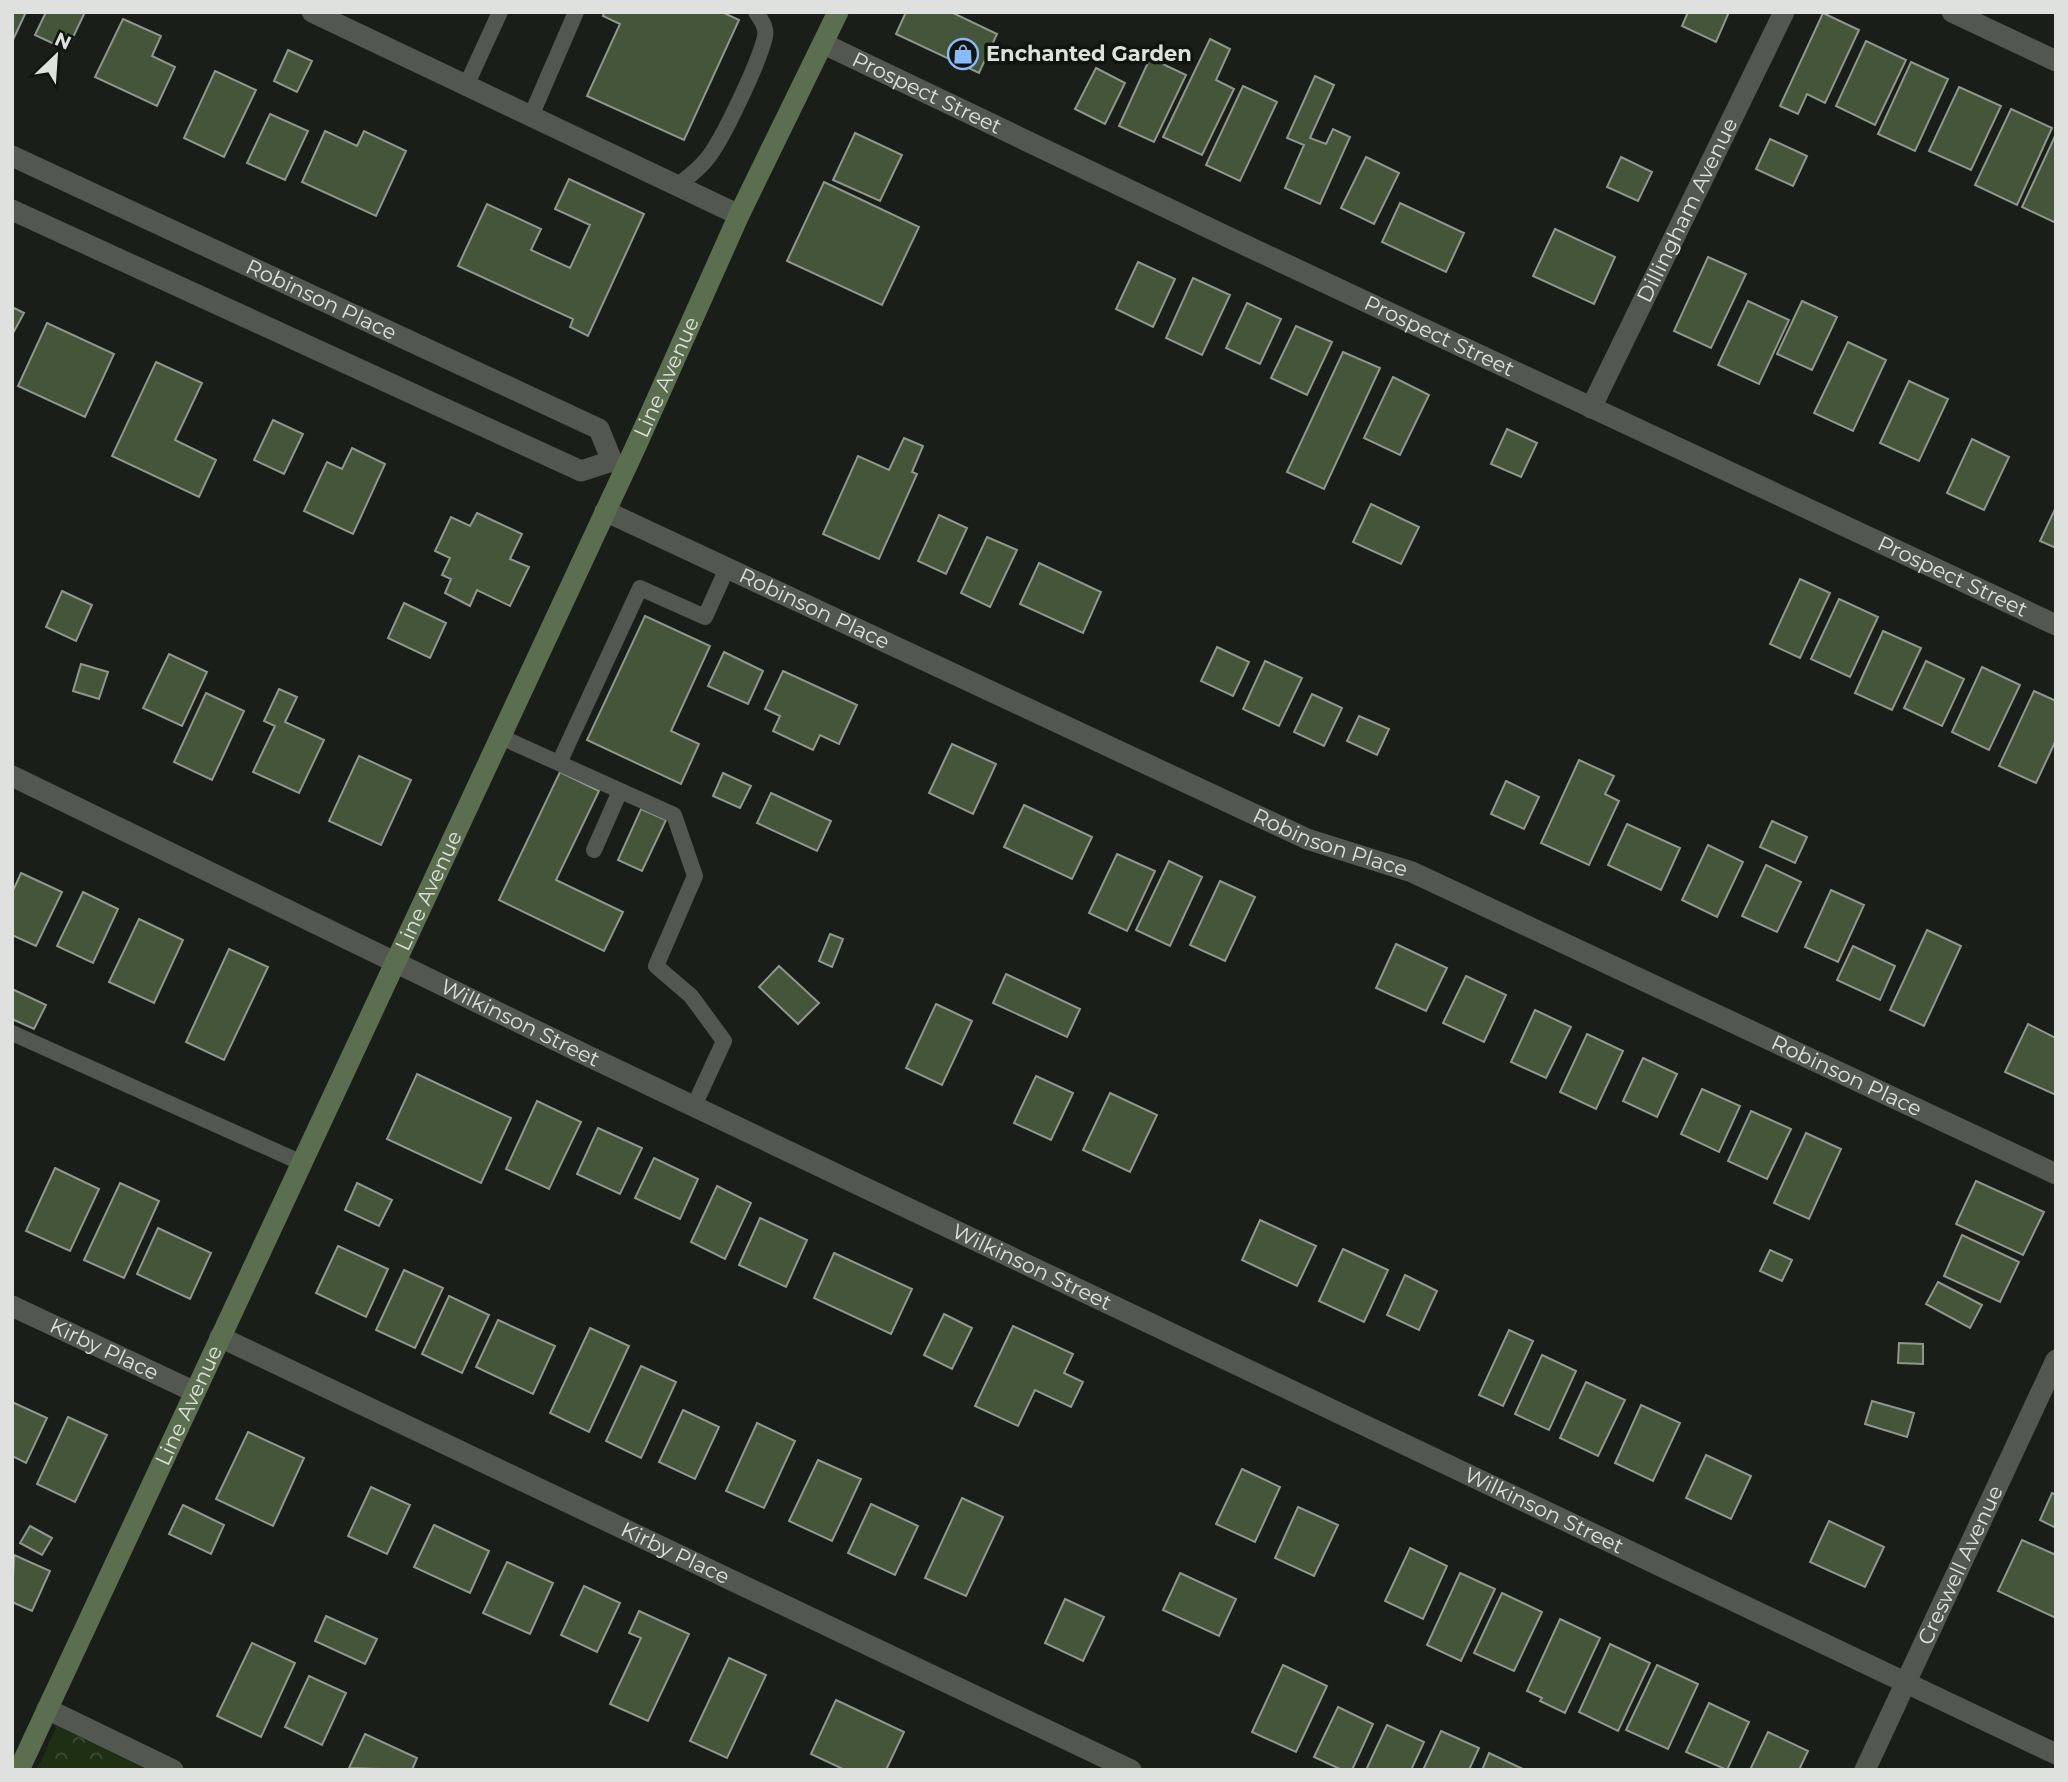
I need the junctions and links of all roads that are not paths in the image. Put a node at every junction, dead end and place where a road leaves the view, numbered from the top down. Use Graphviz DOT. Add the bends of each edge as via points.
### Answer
graph roads {
  1 [pos="312,12"];
  2 [pos="500,12"];
  3 [pos="576,12"];
  4 [pos="756,12"];
  5 [pos="838,12"];
  6 [pos="1784,12"];
  7 [pos="1952,12"];
  8 [pos="824,44"];
  9 [pos="2056,61"];
  10 [pos="466,86"];
  11 [pos="531,116"];
  12 [pos="12,156"];
  13 [pos="677,186"];
  14 [pos="12,210"];
  15 [pos="739,215"];
  16 [pos="1591,408"];
  17 [pos="619,465"];
  18 [pos="605,511"];
  19 [pos="727,566"];
  20 [pos="2056,625"];
  21 [pos="501,737"];
  22 [pos="559,763"];
  23 [pos="12,776"];
  24 [pos="620,791"];
  25 [pos="594,850"];
  26 [pos="396,962"];
  27 [pos="12,1034"];
  28 [pos="694,1106"];
  29 [pos="302,1163"];
  30 [pos="2056,1174"];
  31 [pos="12,1306"];
  32 [pos="220,1337"];
  33 [pos="2056,1360"];
  34 [pos="195,1392"];
  35 [pos="1906,1682"];
  36 [pos="47,1709"];
  37 [pos="2056,1754"];
  38 [pos="19,1770"];
  39 [pos="173,1770"];
  40 [pos="1131,1770"];
  41 [pos="1866,1770"];
  1 -- 10 [label="street"];
  2 -- 10 [label="lane"];
  3 -- 11 [label="lane"];
  4 -- 13 [label="lane" via="765,34 716,147"];
  5 -- 8 [label="main road, Line Avenue"];
  6 -- 16 [label="street, Dillingham Avenue"];
  7 -- 9 [label="street"];
  8 -- 15 [label="main road, Line Avenue"];
  8 -- 16 [label="street, Prospect Street"];
  10 -- 11 [label="street"];
  11 -- 13 [label="street"];
  12 -- 17 [label="street, Robinson Place" via="599,429"];
  13 -- 15 [label="street"];
  14 -- 17 [label="street" via="581,471"];
  15 -- 17 [label="main road, Line Avenue"];
  16 -- 20 [label="street, Prospect Street"];
  17 -- 18 [label="main road, Line Avenue"];
  18 -- 19 [label="street, Robinson Place"];
  18 -- 21 [label="main road, Line Avenue"];
  19 -- 22 [label="lane" via="705,617 639,588"];
  19 -- 30 [label="street, Robinson Place" via="1307,839 1412,872"];
  21 -- 22 [label="lane"];
  21 -- 26 [label="main road, Line Avenue"];
  22 -- 24 [label="lane"];
  23 -- 26 [label="street, Wilkinson Street"];
  24 -- 25 [label="lane"];
  24 -- 28 [label="lane" via="674,815 695,876 656,966 691,996 724,1041"];
  26 -- 28 [label="street, Wilkinson Street"];
  26 -- 29 [label="main road, Line Avenue"];
  27 -- 29 [label="lane"];
  28 -- 35 [label="street, Wilkinson Street"];
  29 -- 32 [label="main road, Line Avenue"];
  31 -- 34 [label="street, Kirby Place"];
  32 -- 34 [label="main road, Line Avenue"];
  32 -- 40 [label="street, Kirby Place"];
  33 -- 35 [label="street, Creswell Avenue"];
  34 -- 36 [label="main road, Line Avenue"];
  35 -- 37 [label="street, Wilkinson Street"];
  35 -- 41 [label="street, Creswell Avenue"];
  36 -- 38 [label="main road, Line Avenue"];
  36 -- 39 [label="street"];
}
